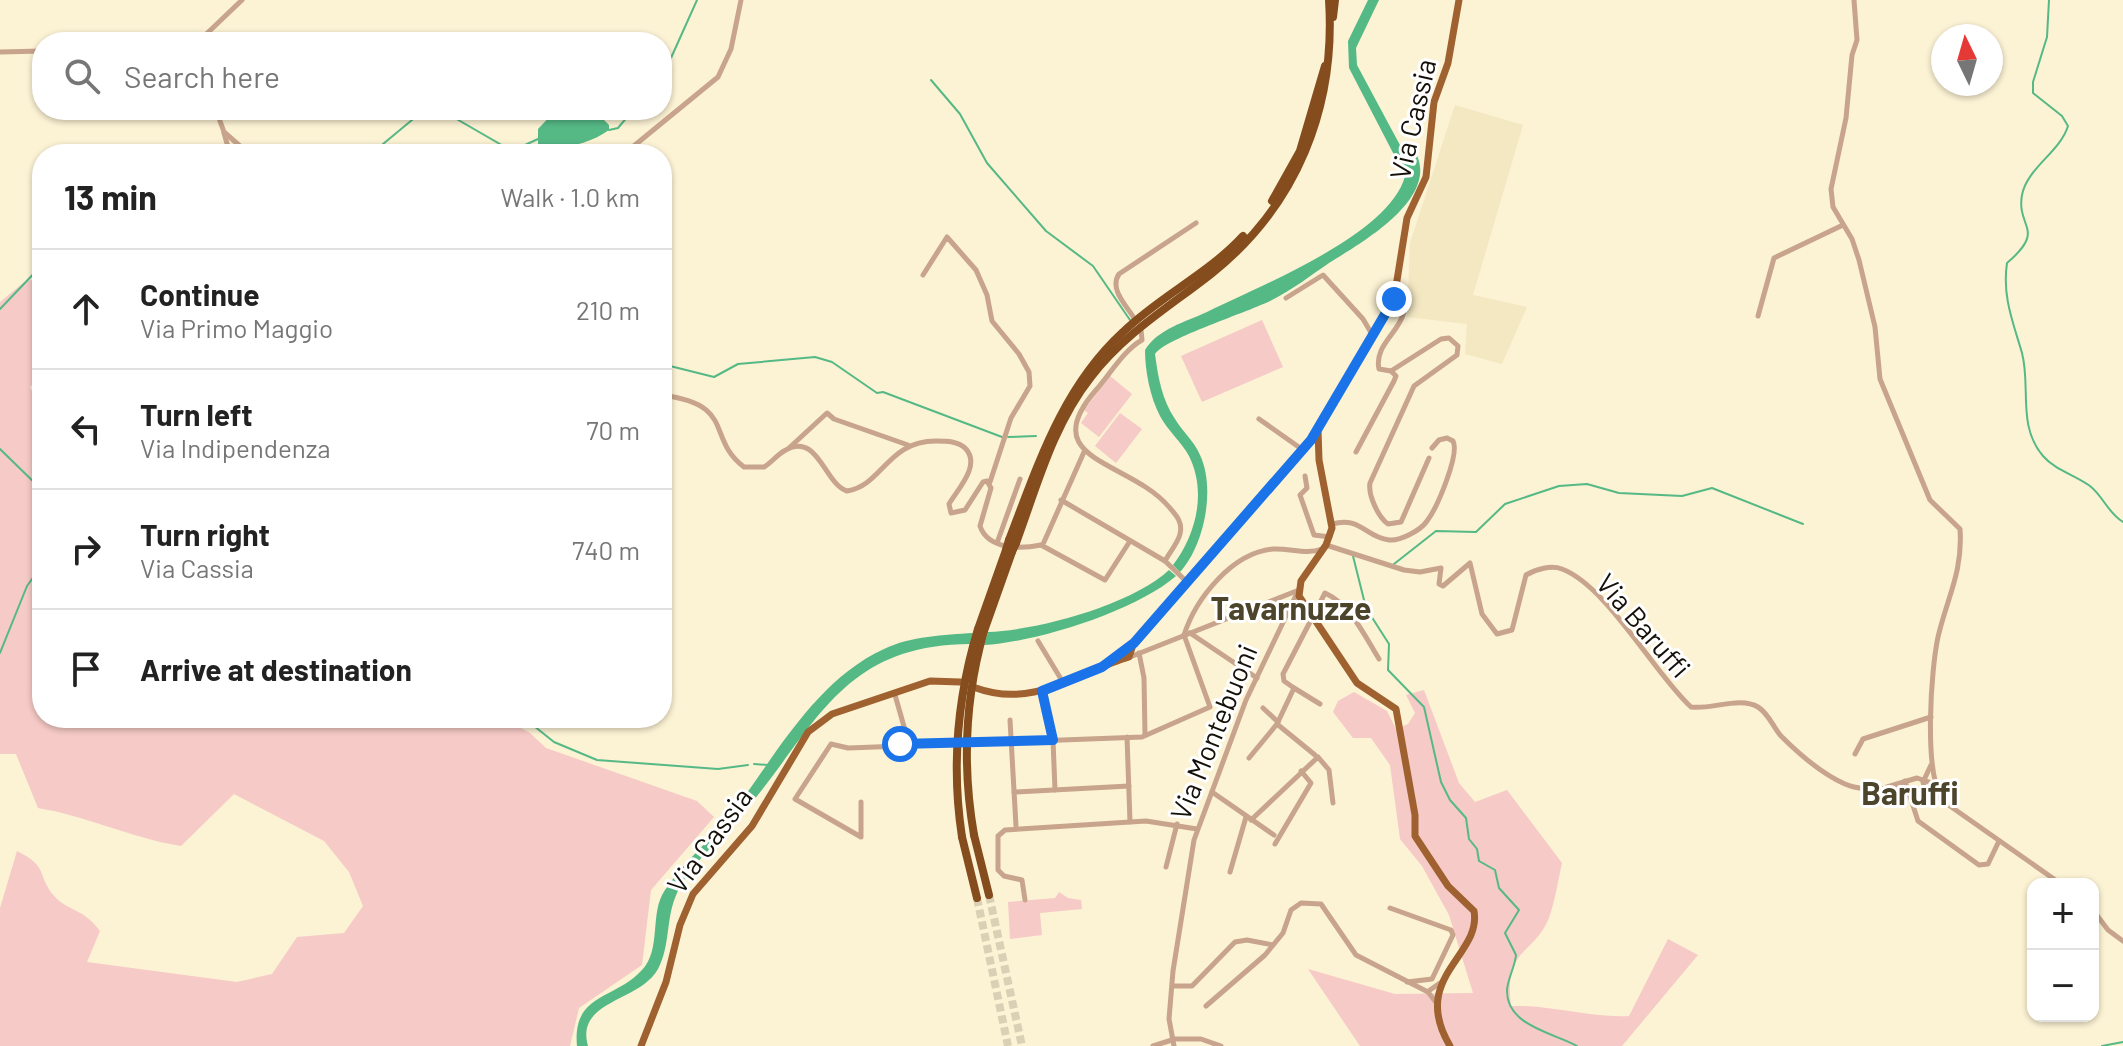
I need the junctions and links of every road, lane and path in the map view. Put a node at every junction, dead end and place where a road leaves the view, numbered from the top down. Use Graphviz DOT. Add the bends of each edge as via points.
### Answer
graph roads {
  1 [pos="242,0"];
  2 [pos="741,0"];
  3 [pos="1327,0"];
  4 [pos="1335,0"];
  5 [pos="1459,0"];
  6 [pos="1854,0"];
  7 [pos="208,32"];
  8 [pos="1329,37"];
  9 [pos="32,51"];
  10 [pos="0,52"];
  11 [pos="672,115"];
  12 [pos="220,120"];
  13 [pos="666,120"];
  14 [pos="224,132"];
  15 [pos="227,144"];
  16 [pos="238,144"];
  17 [pos="636,144"];
  18 [pos="1196,223"];
  19 [pos="1843,225"];
  20 [pos="923,275"];
  21 [pos="1399,284"];
  22 [pos="1286,298"];
  23 [pos="1758,316"];
  24 [pos="1134,318"];
  25 [pos="1141,330"];
  26 [pos="1373,336"];
  27 [pos="1391,371"];
  28 [pos="672,397"];
  29 [pos="1259,419"];
  30 [pos="1318,430"];
  31 [pos="908,445"];
  32 [pos="1307,445"];
  33 [pos="789,448"];
  34 [pos="1432,448"];
  35 [pos="1084,452"];
  36 [pos="1356,452"];
  37 [pos="1319,456"];
  38 [pos="1429,458"];
  39 [pos="1305,476"];
  40 [pos="1020,479"];
  41 [pos="990,482"];
  42 [pos="1061,500"];
  43 [pos="1332,524"];
  44 [pos="1130,541"];
  45 [pos="997,543"];
  46 [pos="1326,543"];
  47 [pos="1044,545"];
  48 [pos="1311,552"];
  49 [pos="1167,563"];
  50 [pos="1314,563"];
  51 [pos="1184,579"];
  52 [pos="1299,590"];
  53 [pos="1312,618"];
  54 [pos="981,630"];
  55 [pos="1187,634"];
  56 [pos="1038,641"];
  57 [pos="1131,653"];
  58 [pos="1379,659"];
  59 [pos="1257,678"];
  60 [pos="960,682"];
  61 [pos="1064,685"];
  62 [pos="976,688"];
  63 [pos="1294,688"];
  64 [pos="1042,691"];
  65 [pos="895,695"];
  66 [pos="1320,704"];
  67 [pos="1263,708"];
  68 [pos="1931,717"];
  69 [pos="1010,720"];
  70 [pos="1278,723"];
  71 [pos="1145,736"];
  72 [pos="1127,737"];
  73 [pos="1053,740"];
  74 [pos="1011,742"];
  75 [pos="909,744"];
  76 [pos="1855,754"];
  77 [pos="1315,755"];
  78 [pos="1249,758"];
  79 [pos="1932,762"];
  80 [pos="1301,771"];
  81 [pos="1924,779"];
  82 [pos="1905,781"];
  83 [pos="1935,784"];
  84 [pos="1129,786"];
  85 [pos="1882,788"];
  86 [pos="1908,788"];
  87 [pos="1055,790"];
  88 [pos="1925,790"];
  89 [pos="1014,792"];
  90 [pos="1212,792"];
  91 [pos="1944,800"];
  92 [pos="861,802"];
  93 [pos="1333,803"];
  94 [pos="1249,818"];
  95 [pos="1130,822"];
  96 [pos="1177,824"];
  97 [pos="1016,826"];
  98 [pos="1197,829"];
  99 [pos="1274,835"];
  100 [pos="1999,841"];
  101 [pos="1275,844"];
  102 [pos="1166,867"];
  103 [pos="1230,872"];
  104 [pos="2052,878"];
  105 [pos="989,895"];
  106 [pos="977,898"];
  107 [pos="1025,900"];
  108 [pos="1390,908"];
  109 [pos="2099,918"];
  110 [pos="2123,941"];
  111 [pos="1273,945"];
  112 [pos="1445,955"];
  113 [pos="1454,959"];
  114 [pos="1407,982"];
  115 [pos="1440,983"];
  116 [pos="1174,986"];
  117 [pos="1427,991"];
  118 [pos="1439,992"];
  119 [pos="1206,1006"];
  120 [pos="1439,1007"];
  121 [pos="1173,1042"];
  122 [pos="641,1046"];
  123 [pos="1153,1046"];
  124 [pos="1221,1046"];
  125 [pos="1450,1046"];
  1 -- 7 [label="street"];
  2 -- 11 [label="street" via="731,49 718,77"];
  3 -- 8 [label="highway"];
  4 -- 8 [label="highway"];
  5 -- 21 [label="main road, Via Cassia" via="1448,63 1434,102 1426,177 1405,224"];
  6 -- 19 [label="street" via="1857,40 1831,189"];
  8 -- 54 [label="highway" via="1300,151 1271,203 1236,244 1122,332 1085,374 1057,420"];
  9 -- 10 [label="street"];
  12 -- 14 [label="street"];
  13 -- 17 [label="street"];
  14 -- 15 [label="street"];
  14 -- 16 [label="street"];
  18 -- 24 [label="street" via="1114,280"];
  19 -- 23 [label="street" via="1774,258"];
  19 -- 68 [label="street" via="1856,249 1869,301 1880,379 1930,500 1960,529 1957,582 1935,653"];
  20 -- 41 [label="street" via="947,237 953,241 976,270 992,321 1029,372 1030,386 1011,418"];
  21 -- 26 [label="main road, Via Cassia"];
  21 -- 27 [label="street" via="1406,314 1377,364 1384,372"];
  22 -- 26 [label="street" via="1323,275"];
  25 -- 35 [label="street" via="1142,340 1077,415 1074,435"];
  26 -- 30 [label="main road, Via Cassia"];
  27 -- 36 [label="street" via="1394,381"];
  27 -- 38 [label="street" via="1441,339 1458,346 1457,355 1414,386 1370,483 1382,521 1401,522"];
  28 -- 33 [label="street" via="707,410 717,420 731,455 744,467 764,467"];
  29 -- 32 [label="street"];
  30 -- 32 [label="main road, Via Cassia"];
  30 -- 37 [label="main road"];
  31 -- 33 [label="street" via="827,413"];
  31 -- 33 [label="street" via="861,486 847,491 835,486 814,452"];
  31 -- 41 [label="street" via="946,441 968,452 970,470 949,504 951,513 965,510 983,482"];
  32 -- 37 [label="main road"];
  32 -- 51 [label="main road, Via Cassia"];
  34 -- 43 [label="street" via="1447,438 1457,454 1426,523 1389,540 1350,521"];
  35 -- 42 [label="street"];
  35 -- 49 [label="street" via="1155,491 1179,519 1180,534"];
  37 -- 43 [label="main road"];
  39 -- 46 [label="street" via="1307,488 1300,495 1314,535"];
  40 -- 45 [label="street"];
  41 -- 45 [label="street" via="980,526"];
  42 -- 44 [label="street"];
  42 -- 47 [label="street"];
  43 -- 46 [label="main road"];
  44 -- 47 [label="street" via="1105,580"];
  44 -- 49 [label="street"];
  45 -- 47 [label="street" via="1019,549"];
  46 -- 48 [label="street"];
  46 -- 50 [label="main road, Via Montebuoni"];
  46 -- 85 [label="street, Via Baruffi" via="1404,570 1441,568 1443,586 1470,563 1482,614 1497,634 1512,630 1526,575 1561,569 1613,611 1691,707 1758,707 1779,734 1826,774 1858,788"];
  48 -- 50 [label="street"];
  48 -- 55 [label="street" via="1270,549 1235,563 1220,575"];
  49 -- 51 [label="street"];
  50 -- 52 [label="main road, Via Montebuoni"];
  51 -- 57 [label="main road, Via Cassia"];
  52 -- 53 [label="main road"];
  52 -- 55 [label="street"];
  52 -- 59 [label="street, Via Montebuoni"];
  53 -- 58 [label="street" via="1325,593 1338,599"];
  53 -- 63 [label="street" via="1283,674"];
  53 -- 113 [label="main road" via="1357,683 1396,709 1416,840 1448,886 1474,911 1473,929"];
  54 -- 105 [label="highway, bridge" via="966,736 974,835"];
  54 -- 106 [label="highway, bridge" via="964,676 956,736 962,837"];
  55 -- 57 [label="street"];
  55 -- 59 [label="street"];
  55 -- 71 [label="street" via="1210,707"];
  56 -- 61 [label="street"];
  57 -- 61 [label="main road"];
  57 -- 71 [label="street" via="1144,678"];
  59 -- 90 [label="street, Via Montebuoni"];
  60 -- 65 [label="main road, Via Cassia" via="930,681"];
  61 -- 64 [label="main road"];
  62 -- 64 [label="main road" via="1010,696"];
  63 -- 66 [label="street"];
  63 -- 70 [label="street"];
  64 -- 73 [label="street"];
  65 -- 75 [label="street"];
  65 -- 122 [label="main road, Via Cassia" via="832,714 808,732 752,826 693,894"];
  67 -- 70 [label="street"];
  68 -- 76 [label="street" via="1863,739"];
  68 -- 79 [label="street"];
  69 -- 74 [label="street"];
  70 -- 77 [label="street"];
  70 -- 78 [label="street"];
  71 -- 72 [label="street"];
  72 -- 73 [label="street"];
  72 -- 84 [label="street"];
  73 -- 74 [label="street"];
  73 -- 87 [label="street"];
  74 -- 75 [label="street"];
  74 -- 89 [label="street"];
  75 -- 92 [label="street" via="831,744 795,799 861,837"];
  79 -- 81 [label="street"];
  79 -- 83 [label="street"];
  80 -- 93 [label="street" via="1318,757 1325,763"];
  80 -- 94 [label="street"];
  80 -- 101 [label="street" via="1311,783"];
  81 -- 82 [label="street, Via Baruffi"];
  81 -- 83 [label="street"];
  81 -- 88 [label="street"];
  82 -- 85 [label="street, Via Baruffi"];
  82 -- 86 [label="street"];
  83 -- 88 [label="street"];
  83 -- 91 [label="street"];
  84 -- 87 [label="street"];
  84 -- 95 [label="street"];
  85 -- 86 [label="street, Via Baruffi"];
  86 -- 88 [label="street, Via Baruffi"];
  86 -- 100 [label="street" via="1918,821 1981,866 1988,864"];
  87 -- 89 [label="street"];
  88 -- 91 [label="street, Via Baruffi"];
  89 -- 97 [label="street"];
  90 -- 94 [label="street"];
  90 -- 98 [label="street, Via Montebuoni"];
  91 -- 100 [label="street"];
  94 -- 99 [label="street"];
  94 -- 103 [label="street"];
  95 -- 96 [label="street"];
  95 -- 97 [label="street"];
  96 -- 98 [label="street"];
  96 -- 102 [label="street"];
  97 -- 107 [label="street" via="998,836 998,870 1022,880"];
  98 -- 116 [label="street, Via Montebuoni"];
  100 -- 104 [label="street"];
  108 -- 112 [label="street" via="1451,930 1453,939"];
  109 -- 110 [label="street"];
  111 -- 114 [label="street" via="1291,910 1301,903 1321,904 1356,955"];
  111 -- 116 [label="street" via="1235,942 1192,986"];
  111 -- 119 [label="street"];
  112 -- 113 [label="street"];
  112 -- 114 [label="street" via="1432,979"];
  113 -- 115 [label="main road"];
  114 -- 117 [label="street"];
  115 -- 117 [label="street"];
  115 -- 118 [label="main road"];
  116 -- 121 [label="street, Via Montebuoni" via="1169,1019"];
  117 -- 118 [label="street"];
  117 -- 120 [label="street"];
  118 -- 120 [label="main road"];
  120 -- 125 [label="main road"];
  121 -- 123 [label="street"];
  121 -- 124 [label="street" via="1201,1039"];
}
